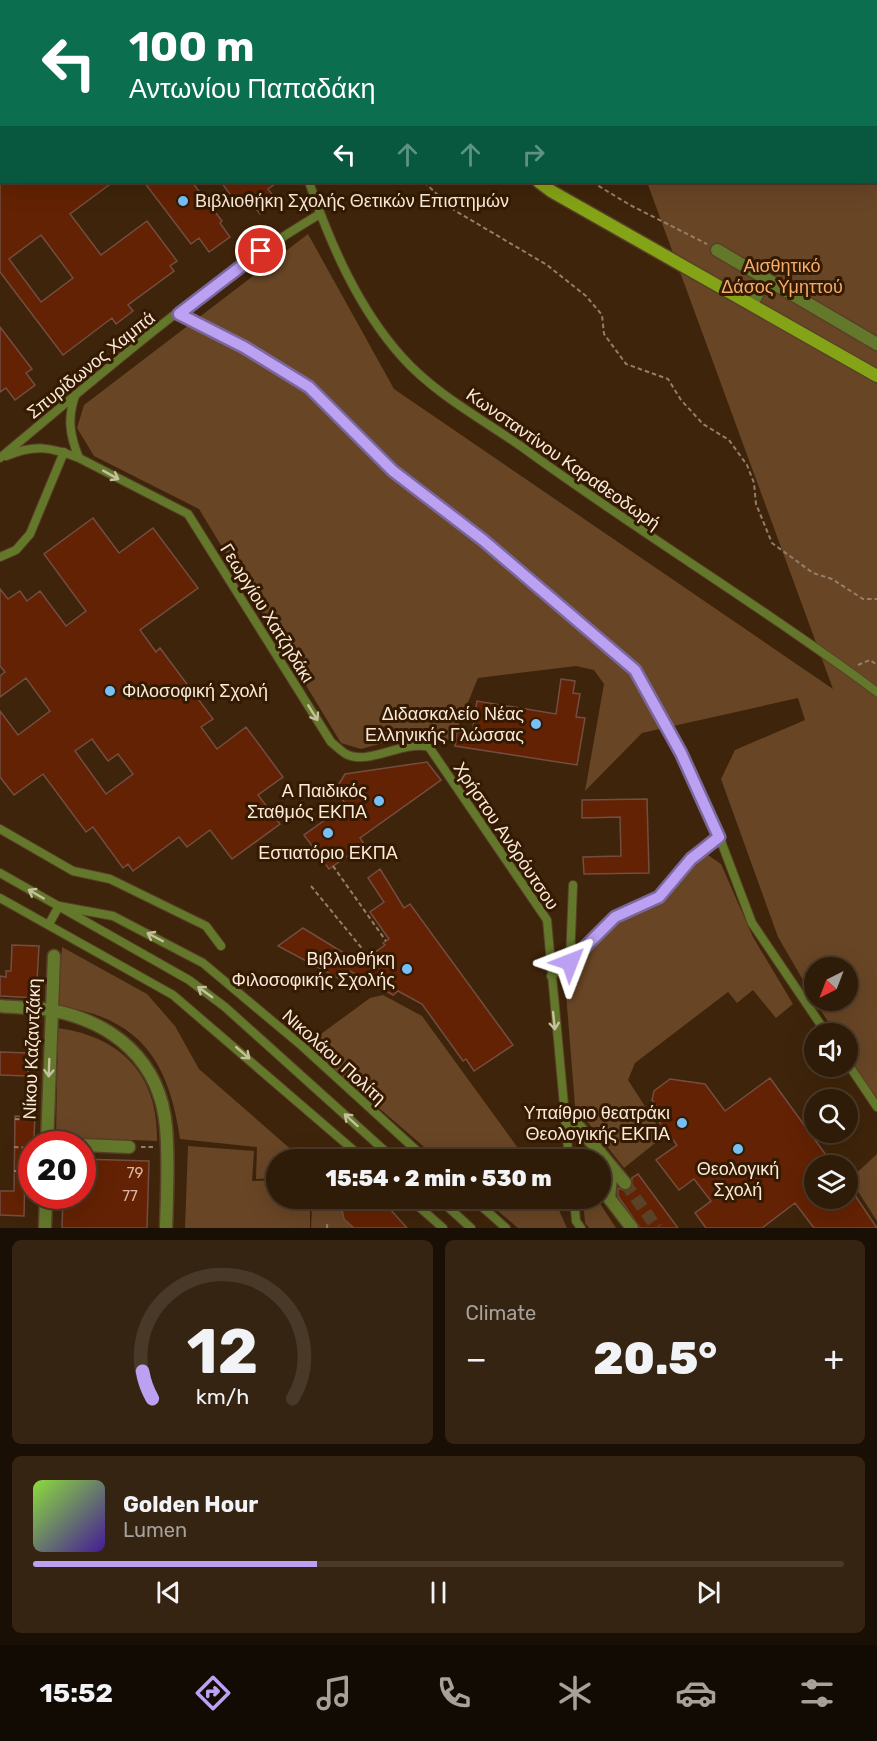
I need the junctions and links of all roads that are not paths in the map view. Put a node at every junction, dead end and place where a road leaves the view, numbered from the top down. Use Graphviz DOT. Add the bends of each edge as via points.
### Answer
graph roads {
  1 [pos="309,183"];
  2 [pos="540,183"];
  3 [pos="320,214"];
  4 [pos="717,249"];
  5 [pos="766,278"];
  6 [pos="752,304"];
  7 [pos="179,314"];
  8 [pos="877,344"];
  9 [pos="877,376"];
  10 [pos="75,396"];
  11 [pos="64,452"];
  12 [pos="0,458"];
  13 [pos="79,458"];
  14 [pos="0,557"];
  15 [pos="877,692"];
  16 [pos="429,747"];
  17 [pos="0,829"];
  18 [pos="719,837"];
  19 [pos="0,873"];
  20 [pos="573,885"];
  21 [pos="0,898"];
  22 [pos="58,906"];
  23 [pos="49,924"];
  24 [pos="221,946"];
  25 [pos="54,956"];
  26 [pos="570,962"];
  27 [pos="551,976"];
  28 [pos="0,1006"];
  29 [pos="51,1010"];
  30 [pos="820,1023"];
  31 [pos="857,1077"];
  32 [pos="877,1107"];
  33 [pos="564,1109"];
  34 [pos="47,1131"];
  35 [pos="96,1146"];
  36 [pos="129,1147"];
  37 [pos="352,1149"];
  38 [pos="383,1149"];
  39 [pos="415,1149"];
  40 [pos="568,1149"];
  41 [pos="612,1167"];
  42 [pos="625,1183"];
  43 [pos="46,1209"];
  44 [pos="421,1209"];
  45 [pos="450,1209"];
  46 [pos="484,1209"];
  47 [pos="575,1209"];
  48 [pos="45,1228"];
  49 [pos="166,1228"];
  50 [pos="443,1228"];
  51 [pos="471,1228"];
  52 [pos="506,1228"];
  53 [pos="581,1228"];
  54 [pos="632,1228"];
  1 -- 3 [label="lane, Κωνσταντίνου Καραθεοδωρή"];
  2 -- 6 [label="main road"];
  3 -- 7 [label="lane, Σπυρίδωνος Χαμπά" via="277,239"];
  3 -- 15 [label="lane, Κωνσταντίνου Καραθεοδωρή" via="329,238 377,322 416,370 463,408 617,516"];
  4 -- 5 [label="street"];
  5 -- 6 [label="street"];
  5 -- 8 [label="street"];
  6 -- 9 [label="main road"];
  7 -- 10 [label="lane, Σπυρίδωνος Χαμπά"];
  7 -- 18 [label="lane" via="244,347 309,387 393,471 483,540 635,670 676,743"];
  10 -- 12 [label="lane, Σπυρίδωνος Χαμπά"];
  10 -- 13 [label="lane" via="69,412 70,428"];
  11 -- 12 [label="lane, Γεωργίου Χατζηδάκι" via="48,447 24,449"];
  11 -- 13 [label="lane, Γεωργίου Χατζηδάκι"];
  11 -- 14 [label="lane" via="30,534 16,550"];
  13 -- 16 [label="lane, Γεωργίου Χατζηδάκι, one-way" via="188,514 331,742 348,755 366,756 417,744"];
  16 -- 27 [label="lane, Χρήστου Ανδρόυτσου" via="547,920"];
  17 -- 24 [label="lane" via="73,870 110,879 206,926"];
  18 -- 26 [label="lane" via="691,859 659,897 615,917"];
  18 -- 30 [label="lane" via="752,923"];
  22 -- 19 [label="lane, one-way"];
  20 -- 26 [label="lane"];
  21 -- 23 [label="lane"];
  22 -- 23 [label="lane"];
  38 -- 22 [label="lane, one-way" via="225,1007 165,966"];
  39 -- 22 [label="lane, Νικολάου Πολίτη, one-way" via="203,963 113,916"];
  23 -- 37 [label="lane, one-way" via="173,995"];
  25 -- 29 [label="street, Νίκου Καζαντζάκη"];
  26 -- 27 [label="lane"];
  27 -- 33 [label="lane, Χρήστου Ανδρόυτσου, one-way"];
  28 -- 29 [label="street"];
  29 -- 34 [label="street, Νίκου Καζαντζάκη, one-way"];
  29 -- 49 [label="street" via="97,1026 119,1039 140,1057 155,1082 166,1126"];
  31 -- 32 [label="lane"];
  33 -- 40 [label="lane, Χρήστου Ανδρόυτσου"];
  33 -- 41 [label="street"];
  35 -- 36 [label="street"];
  41 -- 42 [label="street"];
  41 -- 54 [label="street" via="609,1197"];
  43 -- 48 [label="street"];
  44 -- 50 [label="lane"];
  45 -- 51 [label="lane"];
  46 -- 52 [label="lane"];
  47 -- 53 [label="lane"];
}
